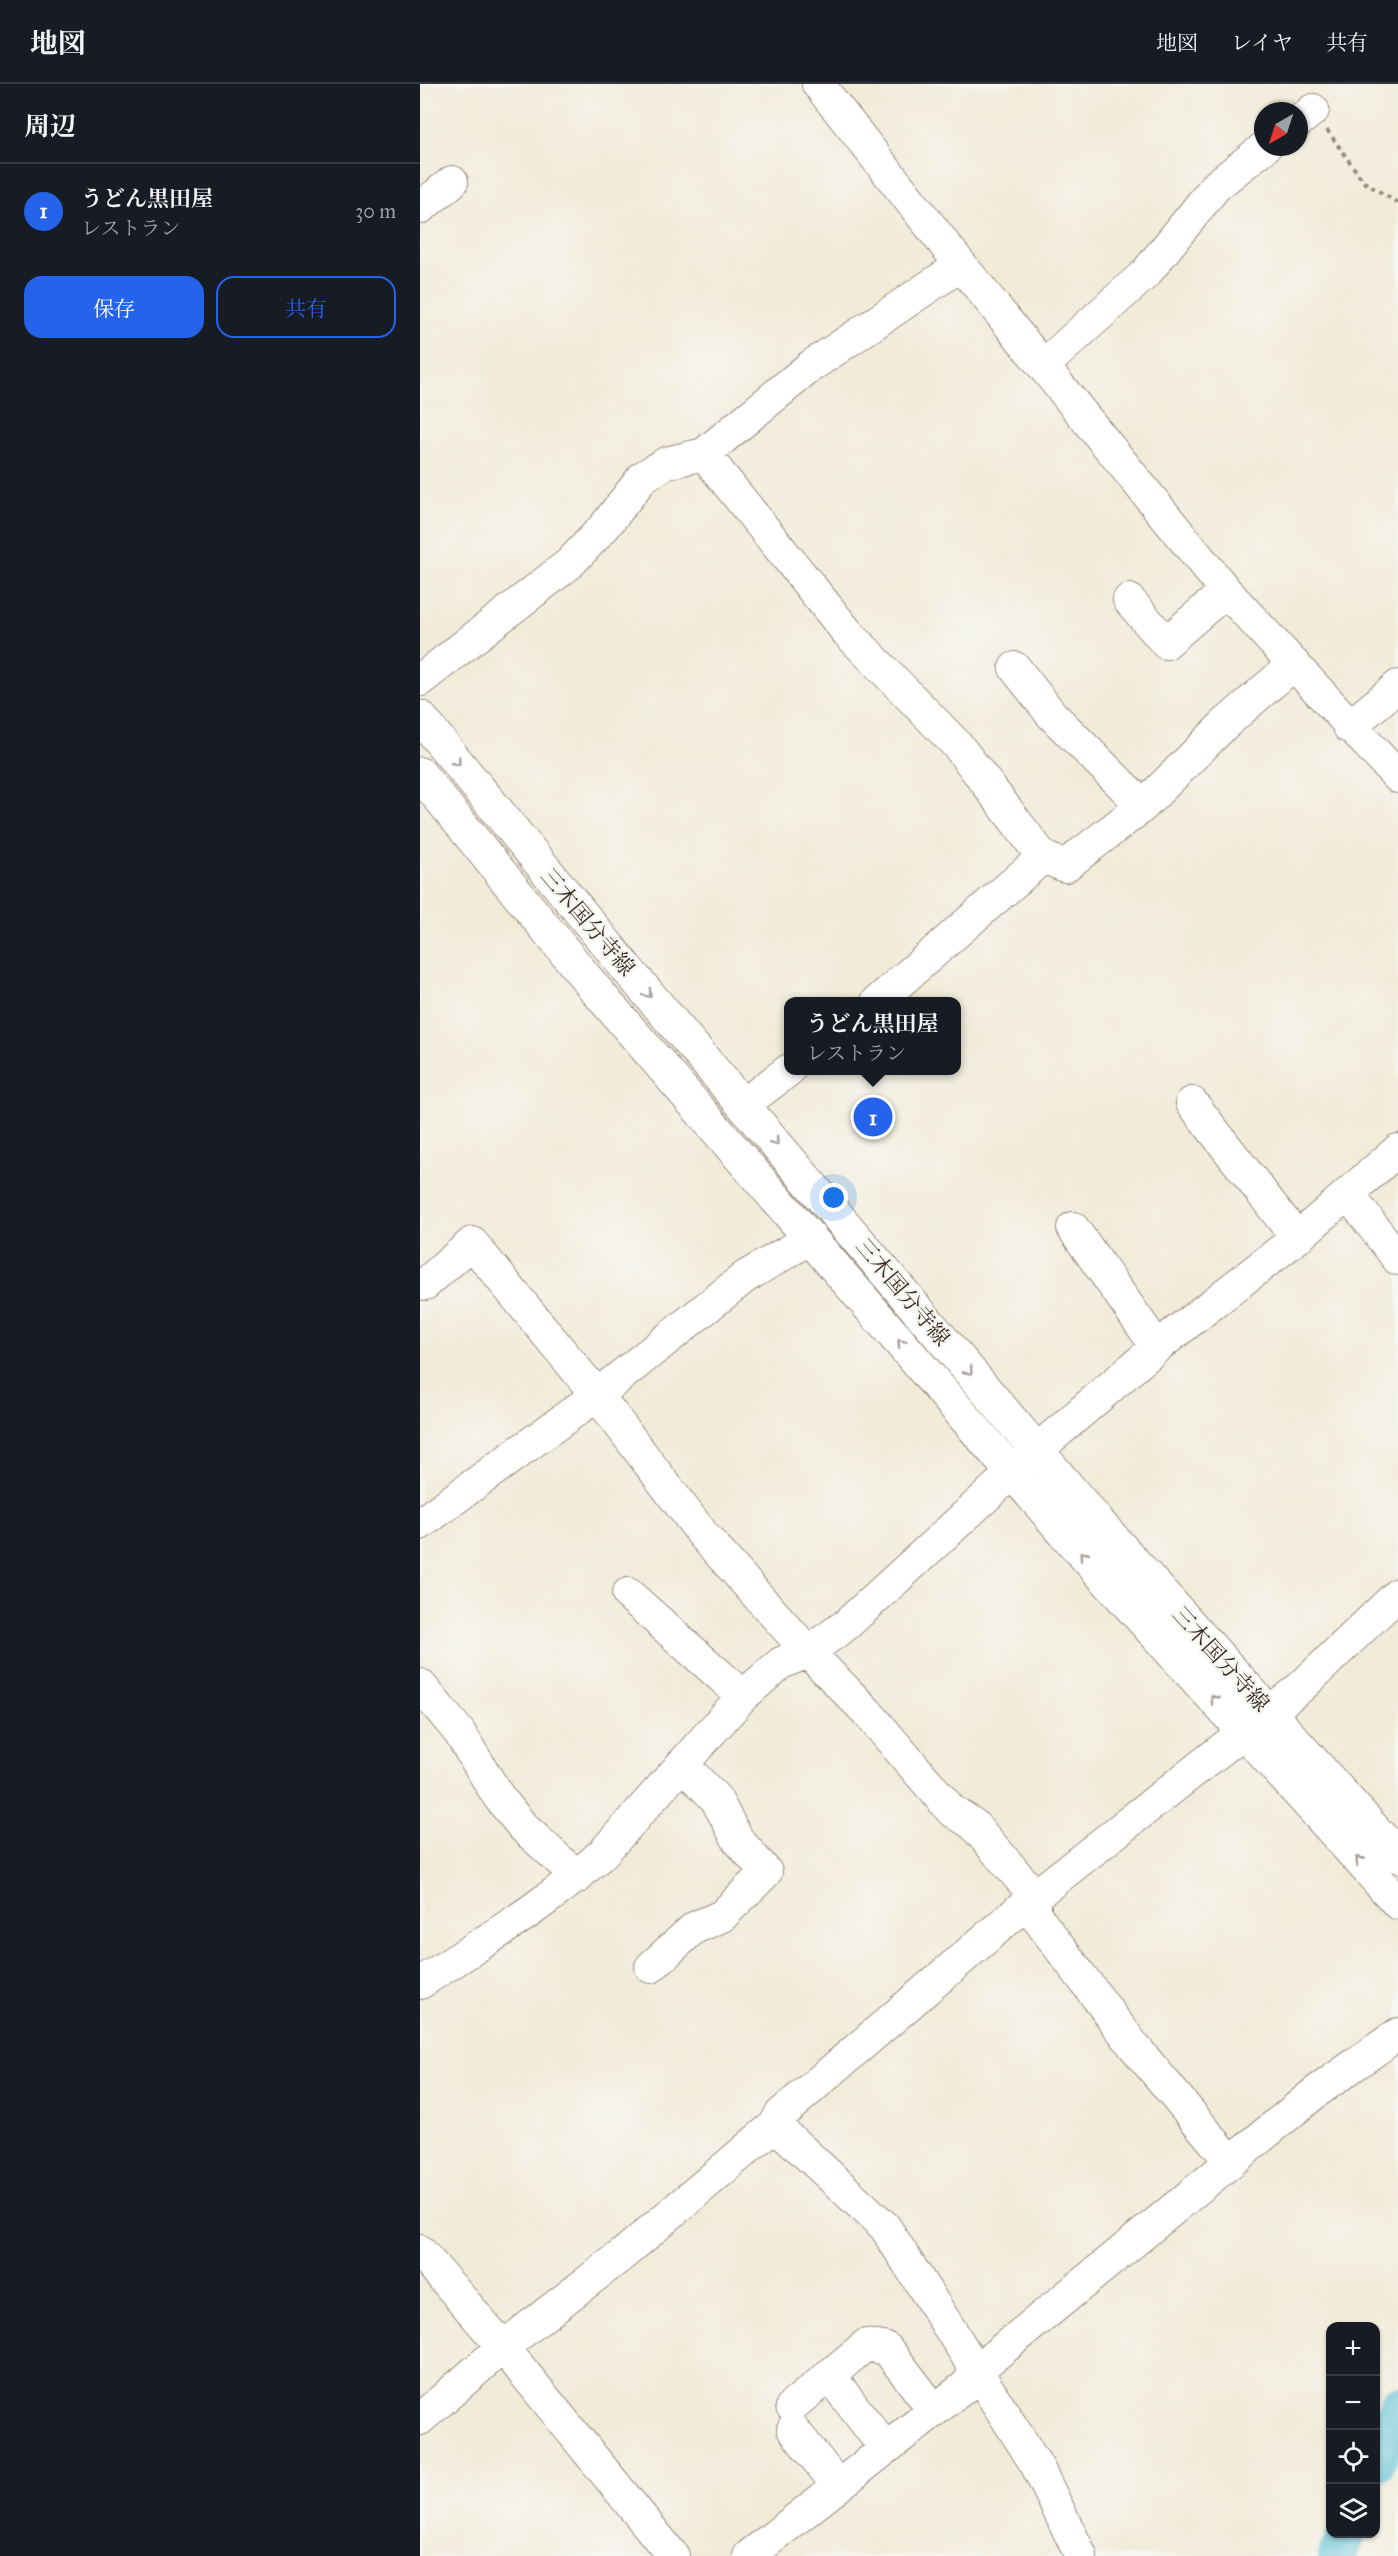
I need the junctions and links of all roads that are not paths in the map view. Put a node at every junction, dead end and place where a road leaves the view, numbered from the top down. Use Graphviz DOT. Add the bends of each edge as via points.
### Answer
graph roads {
  1 [pos="818,84"];
  2 [pos="1254,156"];
  3 [pos="452,182"];
  4 [pos="420,208"];
  5 [pos="961,265"];
  6 [pos="1044,366"];
  7 [pos="704,454"];
  8 [pos="1226,591"];
  9 [pos="1129,600"];
  10 [pos="1294,664"];
  11 [pos="1015,668"];
  12 [pos="420,680"];
  13 [pos="1398,686"];
  14 [pos="420,717"];
  15 [pos="1349,727"];
  16 [pos="420,774"];
  17 [pos="1398,777"];
  18 [pos="1143,806"];
  19 [pos="1043,857"];
  20 [pos="884,997"];
  21 [pos="784,1074"];
  22 [pos="1192,1103"];
  23 [pos="743,1105"];
  24 [pos="1398,1150"];
  25 [pos="1348,1194"];
  26 [pos="1073,1228"];
  27 [pos="811,1238"];
  28 [pos="1297,1238"];
  29 [pos="1398,1258"];
  30 [pos="425,1284"];
  31 [pos="1156,1347"];
  32 [pos="597,1395"];
  33 [pos="1037,1450"];
  34 [pos="1012,1471"];
  35 [pos="420,1524"];
  36 [pos="628,1594"];
  37 [pos="1398,1594"];
  38 [pos="808,1652"];
  39 [pos="420,1685"];
  40 [pos="743,1696"];
  41 [pos="1268,1711"];
  42 [pos="1243,1732"];
  43 [pos="682,1764"];
  44 [pos="1398,1856"];
  45 [pos="578,1877"];
  46 [pos="1035,1896"];
  47 [pos="1398,1903"];
  48 [pos="651,1967"];
  49 [pos="420,1983"];
  50 [pos="1398,2034"];
  51 [pos="775,2125"];
  52 [pos="1231,2162"];
  53 [pos="420,2251"];
  54 [pos="503,2347"];
  55 [pos="976,2371"];
  56 [pos="829,2375"];
  57 [pos="934,2410"];
  58 [pos="420,2419"];
  59 [pos="885,2448"];
  60 [pos="838,2486"];
  61 [pos="673,2556"];
  62 [pos="749,2556"];
  63 [pos="1081,2556"];
  1 -- 5 [label="street"];
  2 -- 6 [label="street" via="1216,186 1146,273"];
  3 -- 4 [label="street"];
  5 -- 6 [label="street"];
  5 -- 7 [label="street" via="811,366"];
  6 -- 8 [label="street"];
  7 -- 12 [label="street" via="666,464 643,477 606,526 569,564"];
  7 -- 19 [label="street" via="847,632 958,746"];
  8 -- 9 [label="street" via="1166,644"];
  8 -- 10 [label="street"];
  10 -- 15 [label="street"];
  10 -- 18 [label="street" via="1225,724"];
  11 -- 18 [label="street" via="1053,715"];
  13 -- 15 [label="street"];
  14 -- 23 [label="main road, 三木国分寺線, one-way"];
  15 -- 17 [label="street"];
  16 -- 27 [label="main road, 三木国分寺線" via="596,990"];
  18 -- 19 [label="street" via="1065,866"];
  19 -- 20 [label="street"];
  21 -- 23 [label="street"];
  22 -- 28 [label="street"];
  23 -- 33 [label="main road, 三木国分寺線, one-way"];
  24 -- 25 [label="street"];
  25 -- 28 [label="street"];
  25 -- 29 [label="street"];
  26 -- 31 [label="street"];
  27 -- 32 [label="street" via="745,1277"];
  34 -- 27 [label="main road, 三木国分寺線, one-way"];
  28 -- 31 [label="street"];
  30 -- 32 [label="street" via="472,1243"];
  31 -- 33 [label="street"];
  32 -- 35 [label="street"];
  32 -- 38 [label="street" via="704,1536"];
  33 -- 34 [label="street"];
  33 -- 41 [label="main road, 三木国分寺線"];
  34 -- 38 [label="street" via="846,1625"];
  42 -- 34 [label="main road, 三木国分寺線, one-way"];
  36 -- 40 [label="street"];
  37 -- 41 [label="street" via="1301,1687"];
  38 -- 40 [label="street" via="781,1663"];
  38 -- 46 [label="street" via="867,1712 951,1810 973,1824"];
  39 -- 45 [label="street" via="459,1732 498,1796"];
  40 -- 43 [label="street"];
  41 -- 42 [label="street"];
  41 -- 44 [label="main road, 三木国分寺線"];
  42 -- 46 [label="street"];
  47 -- 42 [label="main road, 三木国分寺線, one-way"];
  43 -- 45 [label="street"];
  43 -- 48 [label="street" via="716,1799 738,1840 766,1872 722,1916 694,1928"];
  45 -- 49 [label="street"];
  46 -- 51 [label="street" via="780,2115"];
  46 -- 52 [label="street" via="1035,1915 1133,2045"];
  50 -- 52 [label="street" via="1316,2092"];
  51 -- 54 [label="street" via="622,2255"];
  51 -- 55 [label="street" via="885,2227"];
  52 -- 55 [label="street"];
  53 -- 54 [label="street"];
  54 -- 58 [label="street"];
  54 -- 61 [label="street"];
  55 -- 57 [label="street" via="967,2385"];
  55 -- 63 [label="street" via="1037,2466"];
  56 -- 57 [label="street" via="866,2345 887,2349"];
  56 -- 59 [label="street"];
  56 -- 60 [label="street" via="792,2418"];
  57 -- 59 [label="street"];
  59 -- 60 [label="street"];
  60 -- 62 [label="street"];
}
